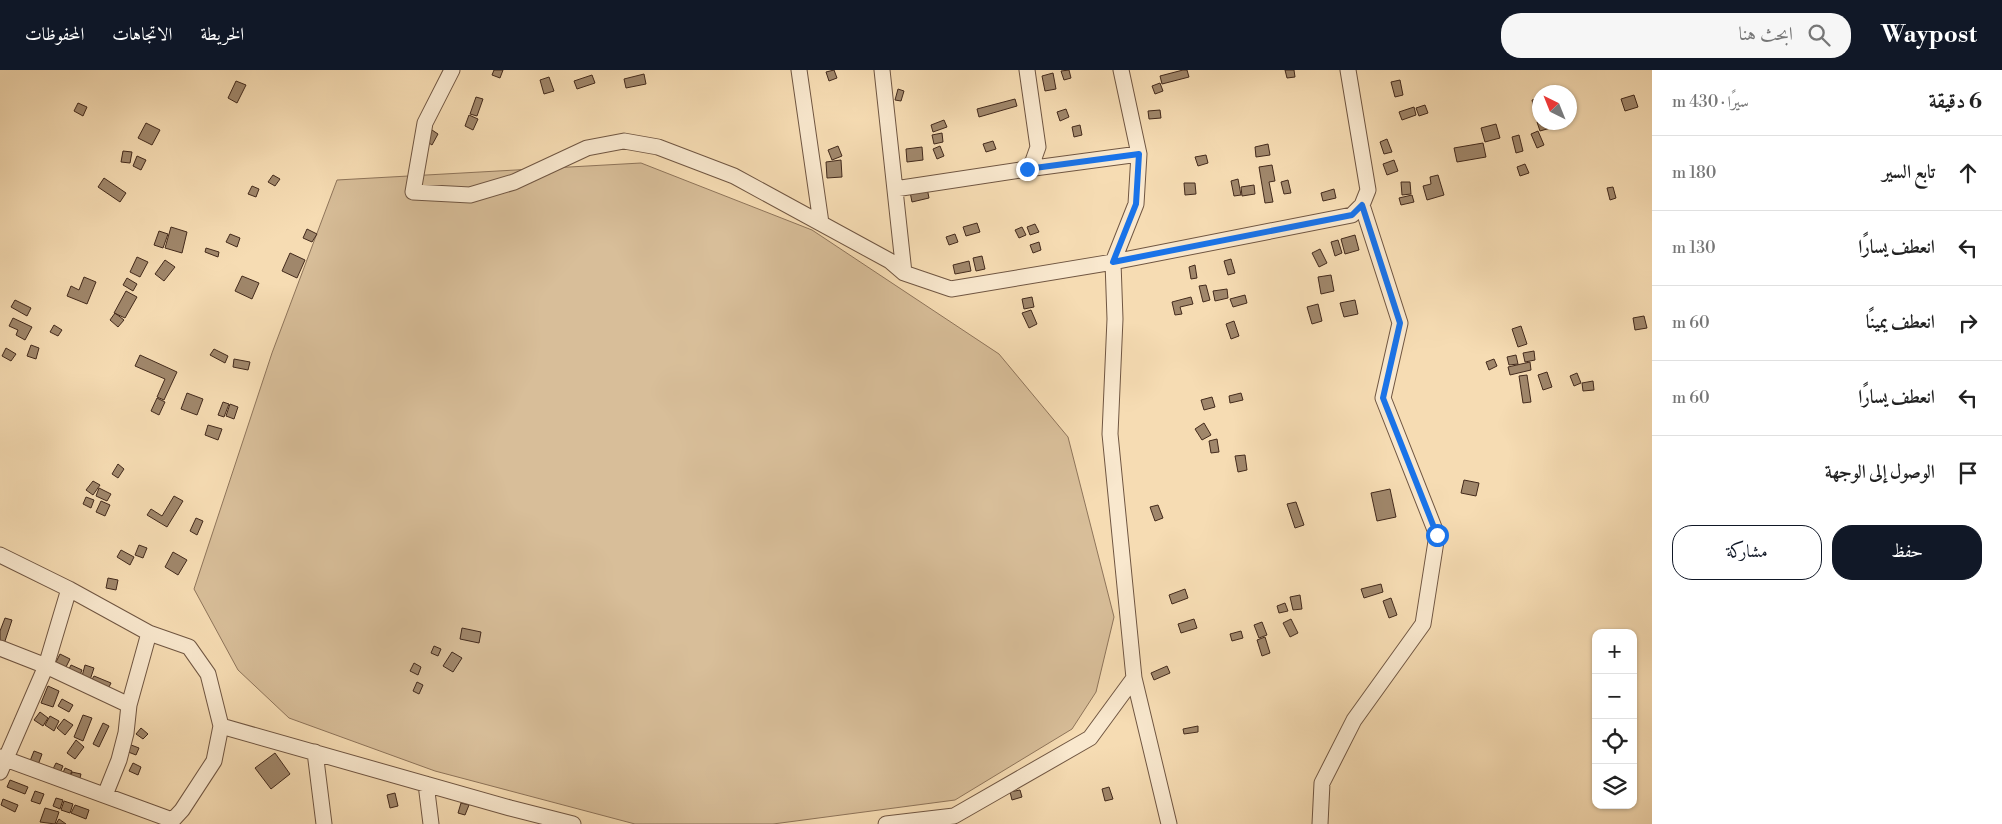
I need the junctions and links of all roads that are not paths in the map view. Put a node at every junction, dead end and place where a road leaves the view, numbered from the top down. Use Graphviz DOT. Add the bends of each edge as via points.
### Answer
graph roads {
  1 [pos="452,70"];
  2 [pos="799,70"];
  3 [pos="882,70"];
  4 [pos="1027,70"];
  5 [pos="1121,70"];
  6 [pos="1348,70"];
  7 [pos="1139,154"];
  8 [pos="1027,169"];
  9 [pos="895,189"];
  10 [pos="1362,205"];
  11 [pos="821,223"];
  12 [pos="1113,262"];
  13 [pos="904,273"];
  14 [pos="0,556"];
  15 [pos="69,589"];
  16 [pos="149,633"];
  17 [pos="0,648"];
  18 [pos="46,666"];
  19 [pos="1134,678"];
  20 [pos="128,705"];
  21 [pos="221,726"];
  22 [pos="315,752"];
  23 [pos="2,763"];
  24 [pos="426,784"];
  25 [pos="104,795"];
  26 [pos="171,822"];
  27 [pos="324,824"];
  28 [pos="431,824"];
  29 [pos="573,824"];
  30 [pos="886,824"];
  31 [pos="1169,824"];
  32 [pos="1320,824"];
  1 -- 11 [label="street" via="425,123 413,192 470,195 514,182 587,148 624,141 658,146 734,176"];
  2 -- 11 [label="street"];
  3 -- 9 [label="street"];
  4 -- 8 [label="street" via="1038,147 1034,161"];
  5 -- 7 [label="street"];
  6 -- 10 [label="street" via="1368,190"];
  7 -- 8 [label="street"];
  7 -- 12 [label="street" via="1136,204"];
  8 -- 9 [label="street"];
  9 -- 13 [label="street"];
  10 -- 12 [label="street" via="1352,215"];
  10 -- 32 [label="street" via="1400,323 1383,398 1437,535 1422,624 1354,720 1322,783"];
  11 -- 13 [label="street" via="890,261"];
  12 -- 13 [label="street" via="951,288"];
  12 -- 19 [label="street" via="1115,319 1110,434"];
  14 -- 15 [label="street"];
  15 -- 16 [label="street"];
  15 -- 18 [label="street"];
  16 -- 20 [label="street"];
  16 -- 21 [label="street" via="189,648 208,674"];
  17 -- 18 [label="street"];
  18 -- 20 [label="street"];
  18 -- 23 [label="street"];
  19 -- 30 [label="street" via="1090,738 954,816"];
  19 -- 31 [label="street"];
  20 -- 25 [label="street" via="126,733 119,760"];
  21 -- 22 [label="street"];
  21 -- 26 [label="street" via="214,760"];
  22 -- 24 [label="street"];
  22 -- 27 [label="street"];
  23 -- 25 [label="street"];
  24 -- 28 [label="street"];
  24 -- 29 [label="street"];
  25 -- 26 [label="street"];
}
